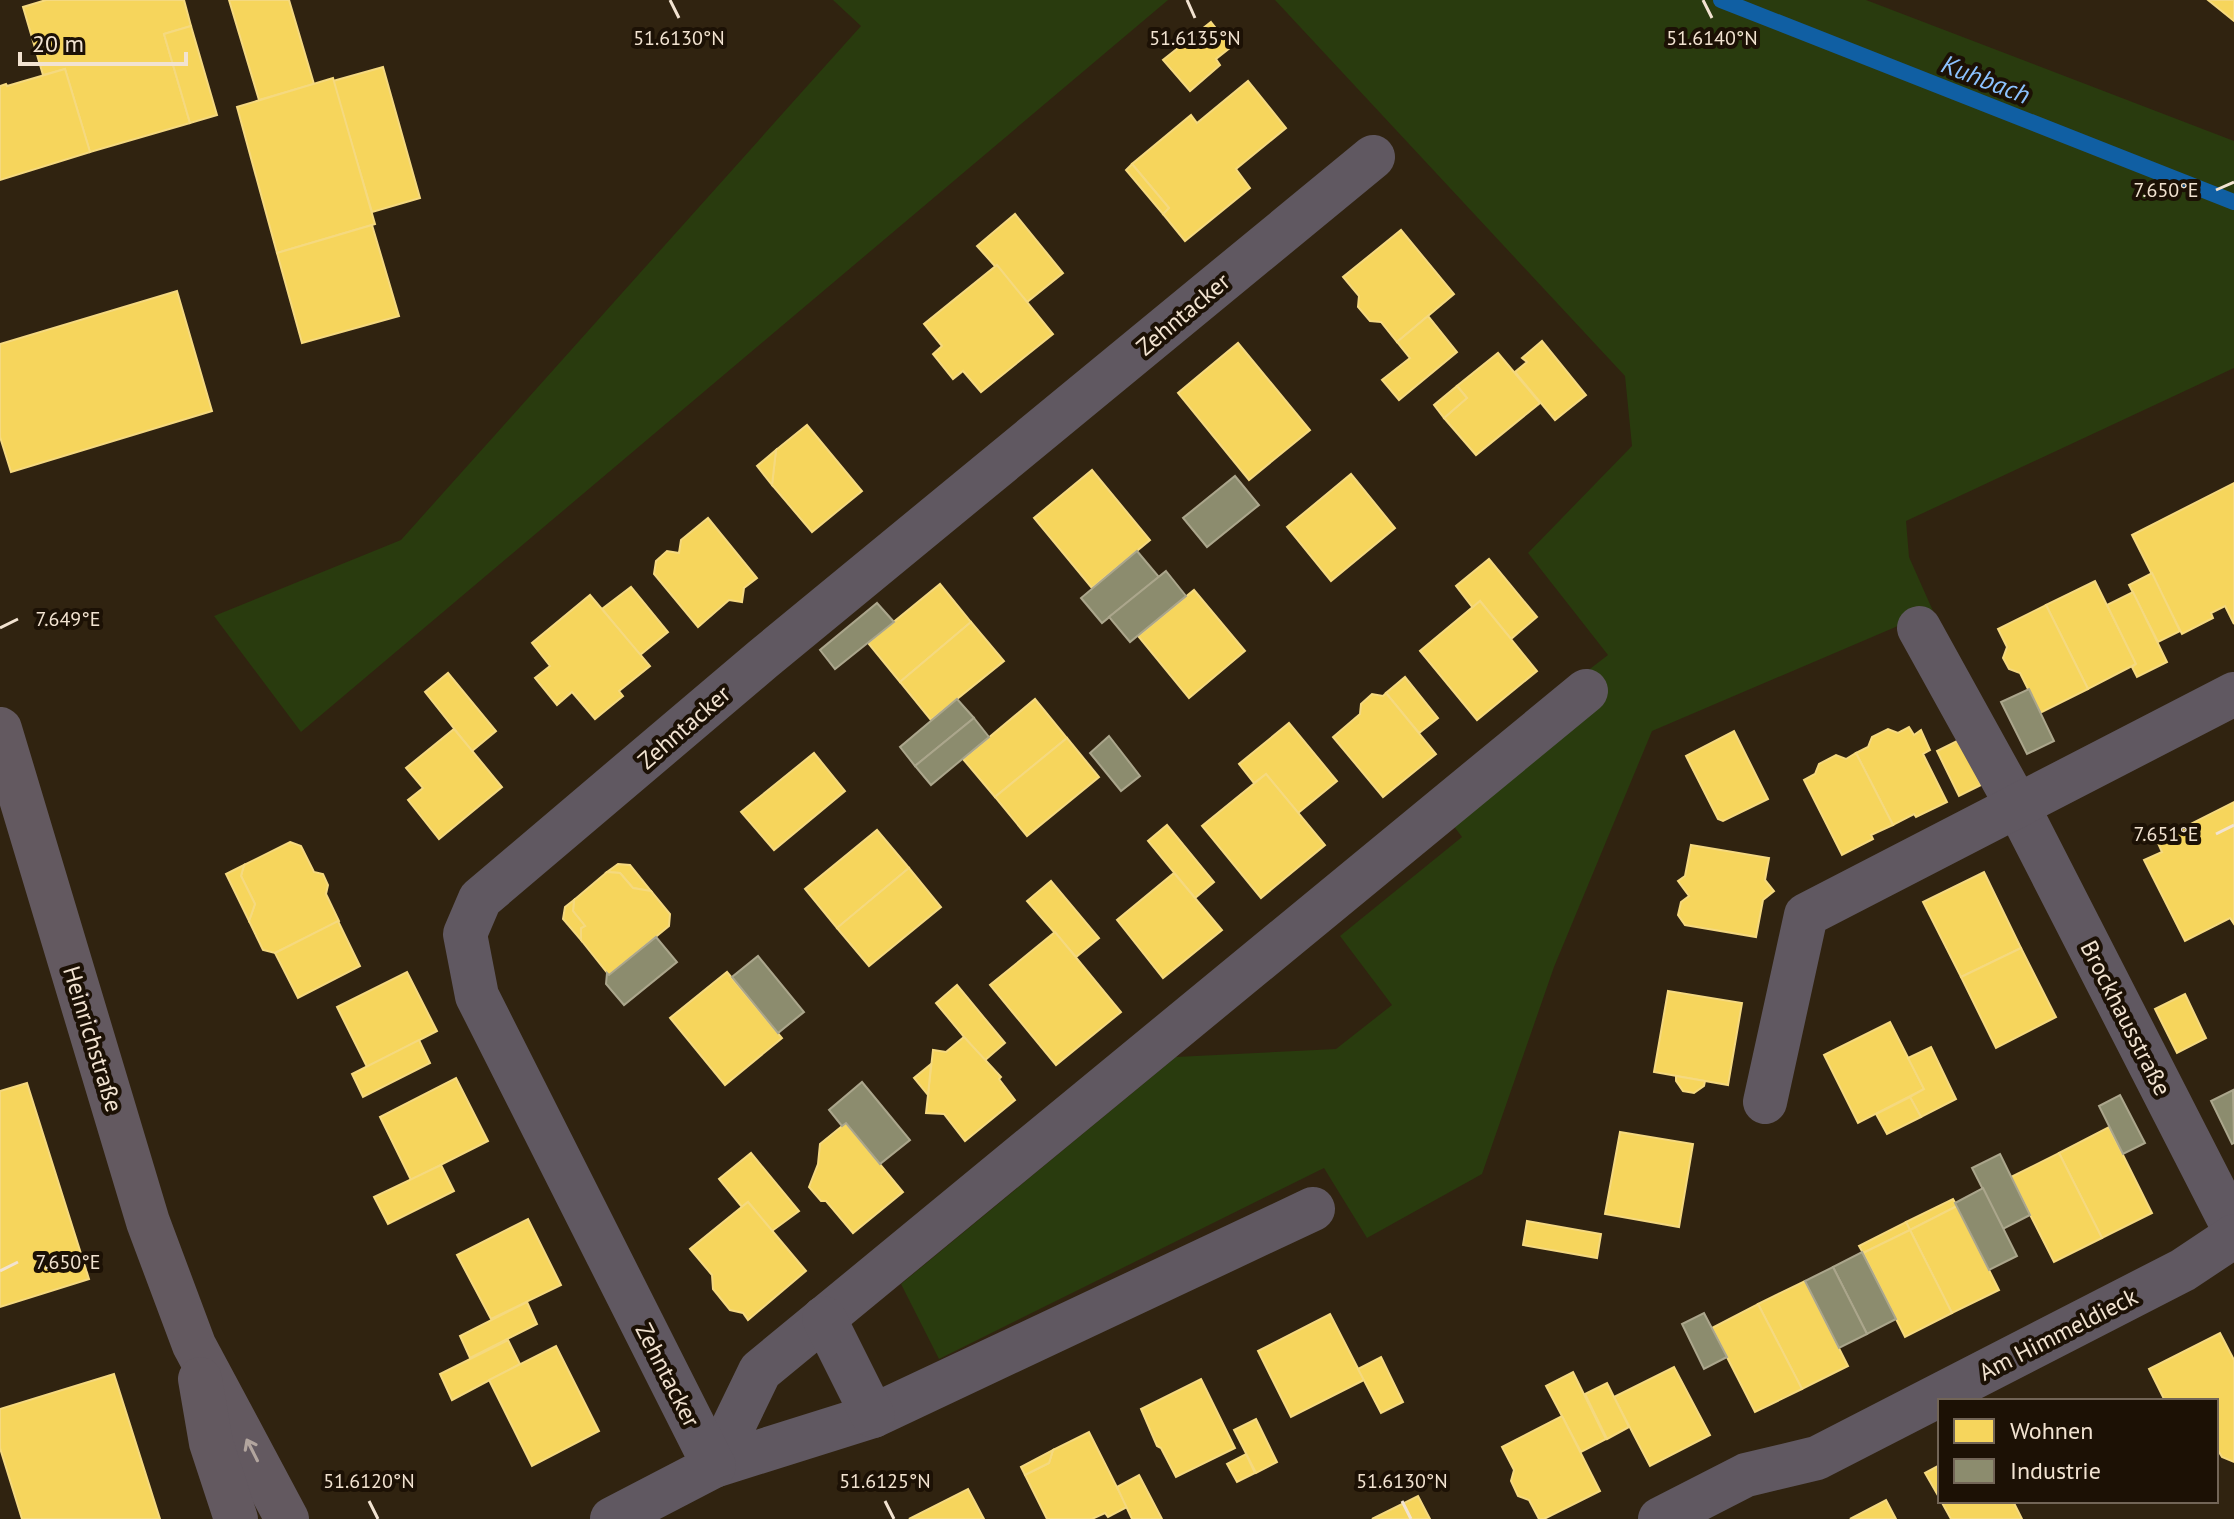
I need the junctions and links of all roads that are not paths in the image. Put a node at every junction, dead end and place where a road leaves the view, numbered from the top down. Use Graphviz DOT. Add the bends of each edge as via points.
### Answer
graph roads {
  1 [pos="1373,157"];
  2 [pos="1919,628"];
  3 [pos="1586,691"];
  4 [pos="2234,694"];
  5 [pos="0,729"];
  6 [pos="2018,807"];
  7 [pos="1765,1102"];
  8 [pos="1313,1209"];
  9 [pos="2234,1229"];
  10 [pos="2234,1236"];
  11 [pos="824,1318"];
  12 [pos="194,1345"];
  13 [pos="873,1416"];
  14 [pos="714,1466"];
  15 [pos="236,1519"];
  16 [pos="287,1519"];
  17 [pos="612,1519"];
  18 [pos="1660,1519"];
  1 -- 14 [label="street, Zehntacker" via="480,899 465,934 477,996"];
  2 -- 6 [label="street, Brockhausstraße"];
  3 -- 11 [label="street, Zehntacker"];
  4 -- 6 [label="street"];
  5 -- 12 [label="street, Heinrichstraße" via="148,1222"];
  6 -- 7 [label="street" via="1806,915"];
  6 -- 9 [label="street, Brockhausstraße"];
  8 -- 13 [label="street"];
  10 -- 18 [label="street, Am Himmeldieck" via="2183,1270 1817,1458 1746,1475"];
  11 -- 13 [label="street"];
  11 -- 14 [label="street, Zehntacker" via="760,1371"];
  12 -- 15 [label="street, Heinrichstraße" via="211,1443"];
  16 -- 12 [label="street, Heinrichstraße, one-way"];
  13 -- 14 [label="street"];
  14 -- 17 [label="street"];
}
